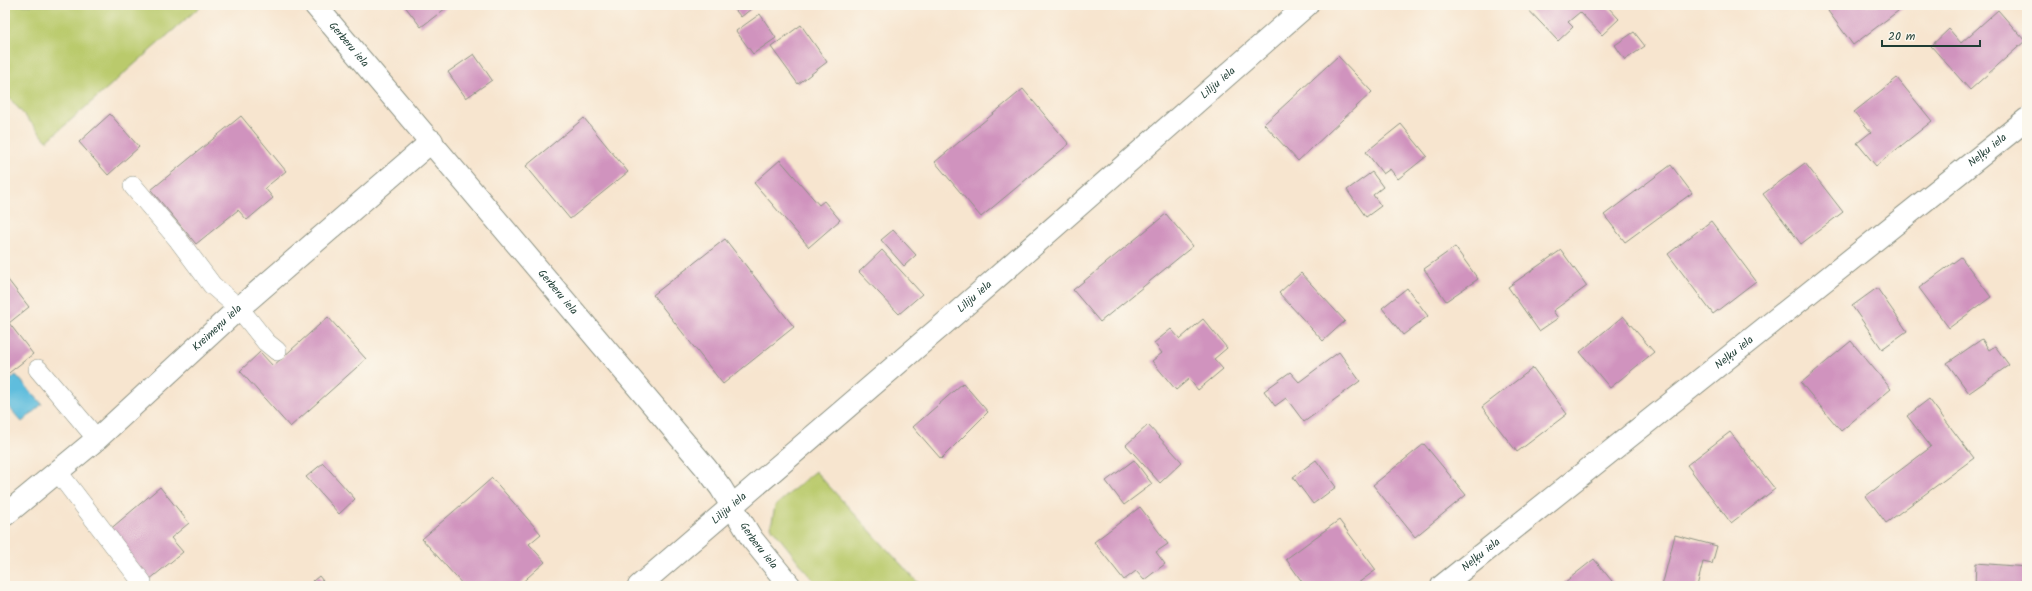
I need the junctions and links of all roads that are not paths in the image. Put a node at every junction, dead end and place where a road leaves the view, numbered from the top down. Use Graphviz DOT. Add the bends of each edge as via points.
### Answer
graph roads {
  1 [pos="315,5"];
  2 [pos="1307,5"];
  3 [pos="2027,119"];
  4 [pos="432,141"];
  5 [pos="133,186"];
  6 [pos="239,308"];
  7 [pos="277,351"];
  8 [pos="38,369"];
  9 [pos="97,440"];
  10 [pos="58,472"];
  11 [pos="731,507"];
  12 [pos="5,515"];
  13 [pos="142,582"];
  14 [pos="639,586"];
  15 [pos="790,586"];
  16 [pos="1442,586"];
  1 -- 4 [label="street, Gerberu iela"];
  2 -- 11 [label="street, Liliju iela"];
  3 -- 16 [label="street, Neļķu iela"];
  4 -- 6 [label="street, Kreimeņu iela"];
  4 -- 11 [label="street, Gerberu iela" via="706,468"];
  5 -- 6 [label="lane" via="212,285"];
  6 -- 7 [label="lane" via="266,342"];
  6 -- 9 [label="street, Kreimeņu iela"];
  8 -- 9 [label="lane"];
  9 -- 10 [label="street, Kreimeņu iela"];
  10 -- 12 [label="street, Kreimeņu iela"];
  10 -- 13 [label="lane"];
  11 -- 14 [label="street, Liliju iela"];
  11 -- 15 [label="street, Gerberu iela" via="752,539"];
}
